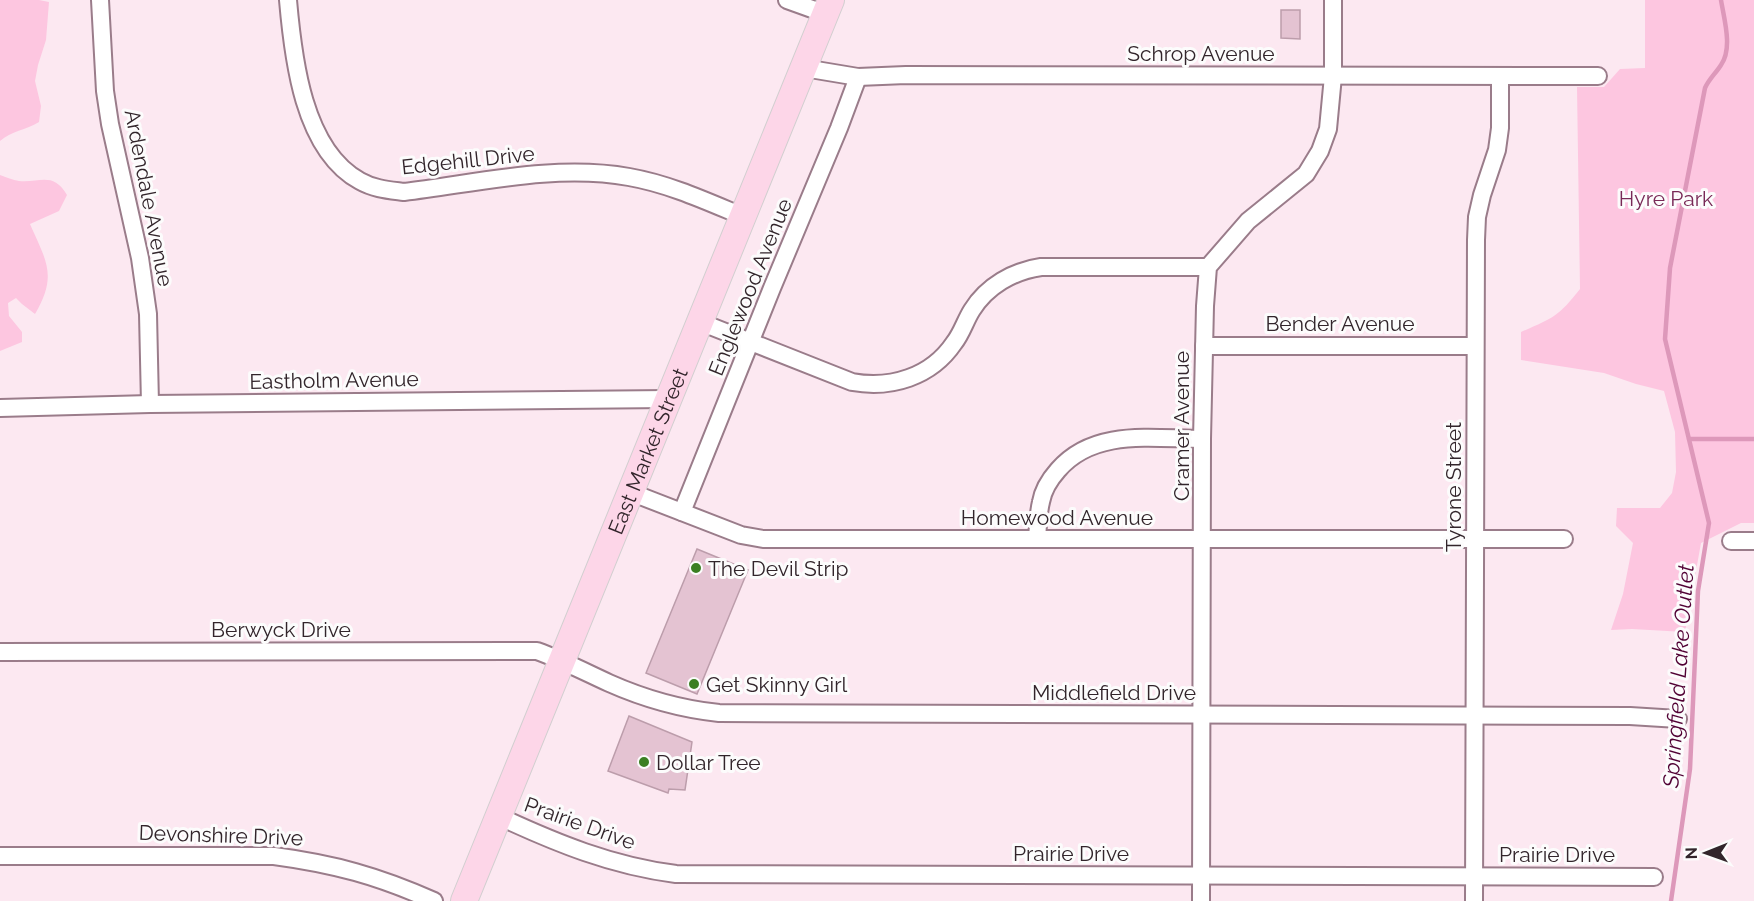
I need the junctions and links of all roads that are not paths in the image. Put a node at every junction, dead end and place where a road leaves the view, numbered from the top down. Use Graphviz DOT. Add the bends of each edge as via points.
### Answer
graph roads {
  1 [pos="100,0"];
  2 [pos="288,0"];
  3 [pos="787,0"];
  4 [pos="1334,0"];
  5 [pos="828,7"];
  6 [pos="804,68"];
  7 [pos="1333,76"];
  8 [pos="1598,76"];
  9 [pos="858,77"];
  10 [pos="1500,77"];
  11 [pos="742,216"];
  12 [pos="1208,267"];
  13 [pos="700,322"];
  14 [pos="751,343"];
  15 [pos="1204,346"];
  16 [pos="1476,346"];
  17 [pos="669,399"];
  18 [pos="150,404"];
  19 [pos="0,408"];
  20 [pos="1202,439"];
  21 [pos="630,492"];
  22 [pos="682,512"];
  23 [pos="1037,539"];
  24 [pos="1203,539"];
  25 [pos="1475,539"];
  26 [pos="1564,539"];
  27 [pos="1731,541"];
  28 [pos="1754,541"];
  29 [pos="0,652"];
  30 [pos="561,660"];
  31 [pos="1202,715"];
  32 [pos="1475,716"];
  33 [pos="1678,719"];
  34 [pos="498,816"];
  35 [pos="0,856"];
  36 [pos="1202,875"];
  37 [pos="1474,876"];
  38 [pos="1654,877"];
  39 [pos="434,901"];
  40 [pos="464,901"];
  41 [pos="1201,901"];
  42 [pos="1474,901"];
  1 -- 18 [label="street, Ardendale Avenue" via="110,124 140,258 148,314"];
  2 -- 11 [label="street, Edgehill Drive" via="302,90 317,134 341,168 360,181 404,192 538,174 594,173 650,181"];
  3 -- 5 [label="street"];
  4 -- 7 [label="street"];
  5 -- 6 [label="main road, East Market Street"];
  6 -- 9 [label="street, Schrop Avenue"];
  6 -- 11 [label="main road, East Market Street"];
  7 -- 9 [label="street, Schrop Avenue"];
  7 -- 10 [label="street, Schrop Avenue"];
  7 -- 12 [label="street" via="1328,129 1314,162 1293,186 1248,221"];
  8 -- 10 [label="street, Schrop Avenue"];
  9 -- 14 [label="street, Englewood Avenue"];
  10 -- 16 [label="street, Tyrone Street" via="1497,150 1477,217"];
  11 -- 13 [label="main road, East Market Street"];
  12 -- 14 [label="street" via="1041,267 1018,272 981,298 946,354 918,375 896,382 852,382"];
  12 -- 15 [label="street, Cramer Avenue"];
  13 -- 14 [label="street"];
  13 -- 17 [label="main road, East Market Street"];
  14 -- 22 [label="street, Englewood Avenue"];
  15 -- 16 [label="street, Bender Avenue"];
  15 -- 20 [label="street, Cramer Avenue"];
  16 -- 25 [label="street, Tyrone Street"];
  17 -- 18 [label="street, Eastholm Avenue"];
  17 -- 21 [label="main road, East Market Street"];
  18 -- 19 [label="street, Eastholm Avenue"];
  20 -- 23 [label="street" via="1108,440 1074,454 1046,487"];
  20 -- 24 [label="street, Cramer Avenue"];
  21 -- 22 [label="street, Homewood Avenue"];
  21 -- 30 [label="main road, East Market Street"];
  22 -- 23 [label="street, Homewood Avenue" via="741,535 763,538"];
  23 -- 24 [label="street, Homewood Avenue"];
  24 -- 25 [label="street, Homewood Avenue"];
  24 -- 31 [label="street, Cramer Avenue"];
  25 -- 26 [label="street, Homewood Avenue"];
  25 -- 32 [label="street, Tyrone Street"];
  27 -- 28 [label="street"];
  29 -- 30 [label="street, Berwyck Drive" via="537,651"];
  30 -- 31 [label="street, Middlefield Drive" via="664,704 719,713"];
  30 -- 34 [label="main road, East Market Street"];
  31 -- 32 [label="street, Middlefield Drive"];
  31 -- 36 [label="street, Cramer Avenue"];
  32 -- 33 [label="street, Middlefield Drive"];
  32 -- 37 [label="street, Tyrone Street"];
  34 -- 36 [label="street, Prairie Drive" via="608,861 676,874"];
  34 -- 40 [label="main road, East Market Street"];
  35 -- 39 [label="street, Devonshire Drive" via="274,856 363,873"];
  36 -- 37 [label="street, Prairie Drive"];
  36 -- 41 [label="street, Cramer Avenue"];
  37 -- 38 [label="street, Prairie Drive"];
  37 -- 42 [label="street, Tyrone Street"];
}
